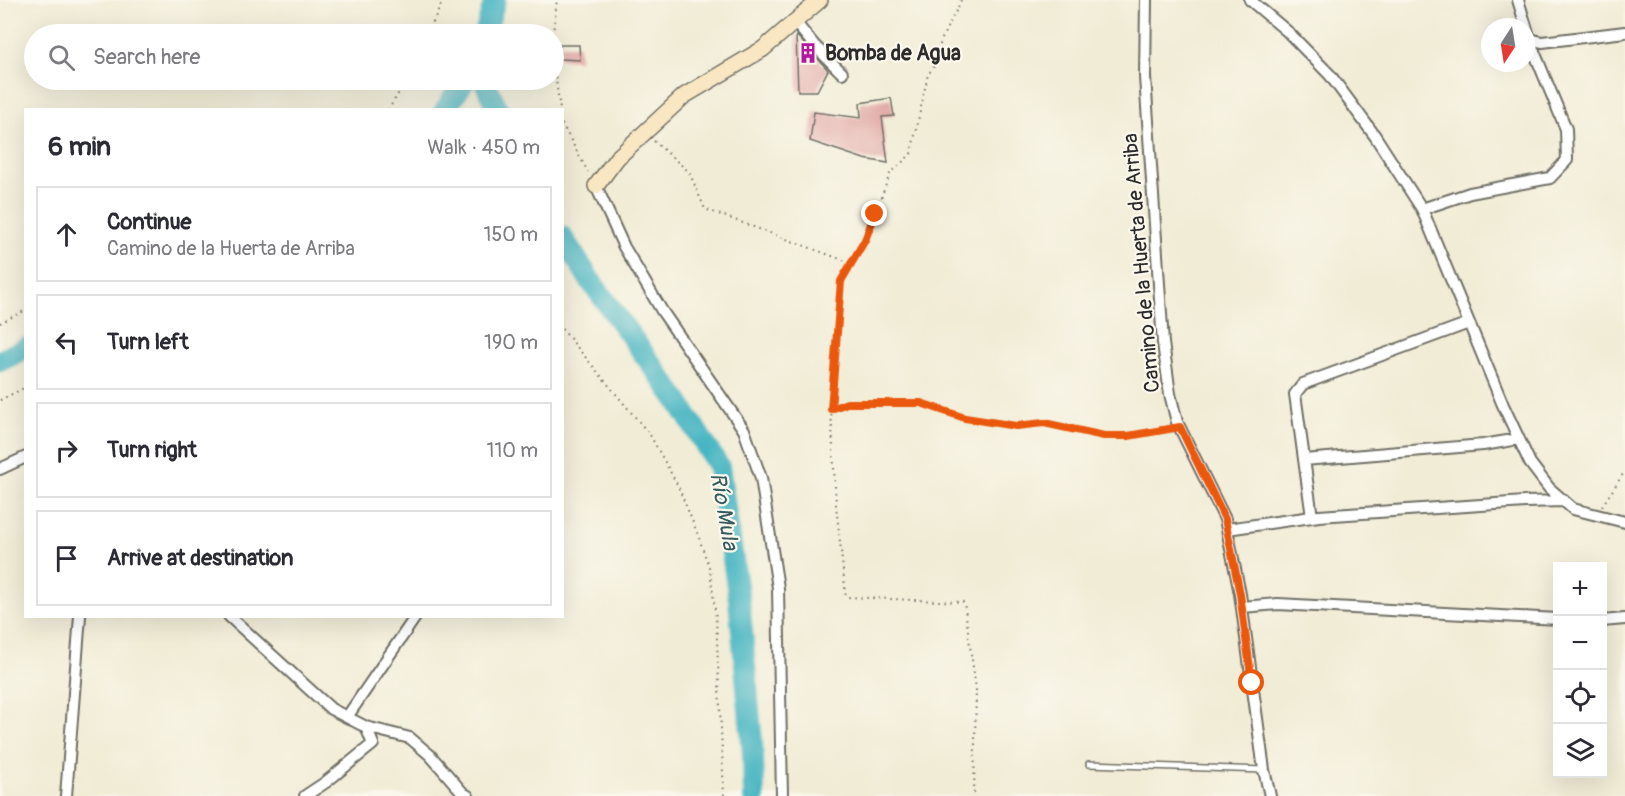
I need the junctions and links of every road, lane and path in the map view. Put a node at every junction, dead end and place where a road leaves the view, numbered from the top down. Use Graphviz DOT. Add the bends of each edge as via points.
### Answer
graph roads {
  1 [pos="443,0"];
  2 [pos="557,0"];
  3 [pos="820,0"];
  4 [pos="961,0"];
  5 [pos="1146,0"];
  6 [pos="1250,0"];
  7 [pos="1518,0"];
  8 [pos="1524,18"];
  9 [pos="795,22"];
  10 [pos="432,24"];
  11 [pos="554,24"];
  12 [pos="1625,32"];
  13 [pos="1535,40"];
  14 [pos="1535,52"];
  15 [pos="842,73"];
  16 [pos="401,90"];
  17 [pos="557,90"];
  18 [pos="389,108"];
  19 [pos="560,108"];
  20 [pos="564,127"];
  21 [pos="644,132"];
  22 [pos="596,186"];
  23 [pos="1422,209"];
  24 [pos="851,263"];
  25 [pos="24,311"];
  26 [pos="1469,322"];
  27 [pos="0,323"];
  28 [pos="564,331"];
  29 [pos="24,388"];
  30 [pos="0,400"];
  31 [pos="831,409"];
  32 [pos="1180,427"];
  33 [pos="1519,439"];
  34 [pos="24,458"];
  35 [pos="1304,460"];
  36 [pos="0,469"];
  37 [pos="1625,471"];
  38 [pos="1564,501"];
  39 [pos="1596,515"];
  40 [pos="1312,517"];
  41 [pos="1625,522"];
  42 [pos="1227,529"];
  43 [pos="1242,607"];
  44 [pos="80,618"];
  45 [pos="231,618"];
  46 [pos="415,618"];
  47 [pos="1553,619"];
  48 [pos="1625,619"];
  49 [pos="1607,621"];
  50 [pos="347,717"];
  51 [pos="366,727"];
  52 [pos="1089,764"];
  53 [pos="1264,770"];
  54 [pos="66,796"];
  55 [pos="305,796"];
  56 [pos="468,796"];
  57 [pos="724,796"];
  58 [pos="782,796"];
  59 [pos="974,796"];
  60 [pos="1270,796"];
  1 -- 10 [label="path"];
  2 -- 11 [label="path"];
  3 -- 9 [label="main road"];
  4 -- 24 [label="path" via="941,41 937,65 928,74 912,154 890,174 865,240"];
  5 -- 32 [label="street, Camino de la Huerta de Arriba" via="1145,77 1163,343 1170,394"];
  6 -- 23 [label="street" via="1330,75 1376,136"];
  7 -- 8 [label="street"];
  9 -- 15 [label="street"];
  9 -- 21 [label="main road" via="763,49 684,96"];
  12 -- 13 [label="street"];
  14 -- 23 [label="street" via="1566,129 1568,160 1550,178 1470,193"];
  16 -- 18 [label="path"];
  17 -- 19 [label="path"];
  20 -- 22 [label="path"];
  21 -- 22 [label="main road"];
  21 -- 24 [label="path" via="689,172 705,209"];
  22 -- 58 [label="street" via="624,247 657,302 744,430 761,478 778,588"];
  23 -- 26 [label="street"];
  24 -- 31 [label="path" via="841,281"];
  25 -- 27 [label="path"];
  26 -- 33 [label="street"];
  26 -- 35 [label="street" via="1303,384 1295,394"];
  28 -- 57 [label="path" via="650,435 678,486 698,535 710,570 716,618"];
  29 -- 30 [label="path"];
  31 -- 32 [label="path" via="847,403 921,403 965,418 1016,426 1044,423 1104,436"];
  31 -- 59 [label="path" via="846,597 964,602 975,689"];
  32 -- 42 [label="street, Camino de la Huerta de Arriba"];
  33 -- 35 [label="street"];
  33 -- 38 [label="street" via="1530,463"];
  34 -- 36 [label="street"];
  35 -- 40 [label="street"];
  37 -- 39 [label="path"];
  38 -- 39 [label="street" via="1573,509"];
  38 -- 40 [label="street"];
  39 -- 41 [label="street"];
  40 -- 42 [label="street"];
  42 -- 43 [label="street, Camino de la Huerta de Arriba"];
  43 -- 47 [label="street" via="1278,604"];
  43 -- 53 [label="street, Camino de la Huerta de Arriba"];
  44 -- 54 [label="street"];
  45 -- 50 [label="street" via="331,709"];
  46 -- 50 [label="street"];
  48 -- 49 [label="street"];
  50 -- 51 [label="street"];
  51 -- 55 [label="street" via="373,744"];
  51 -- 56 [label="street" via="410,738"];
  52 -- 53 [label="lane"];
  53 -- 60 [label="street, Camino de la Huerta de Arriba"];
}
